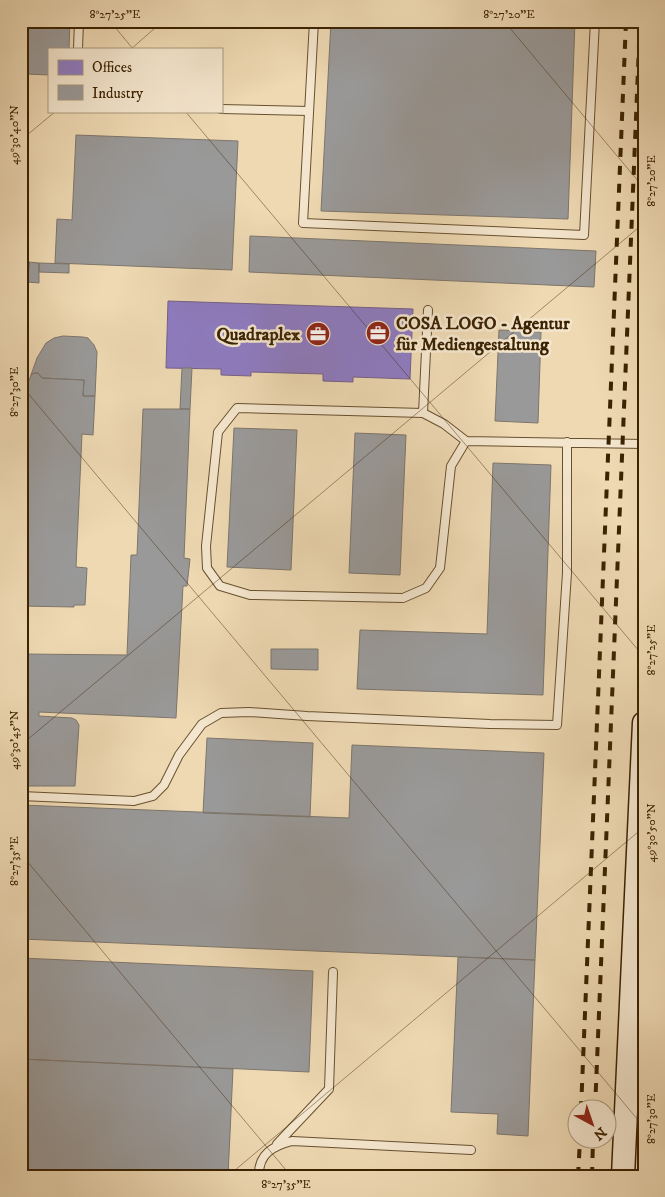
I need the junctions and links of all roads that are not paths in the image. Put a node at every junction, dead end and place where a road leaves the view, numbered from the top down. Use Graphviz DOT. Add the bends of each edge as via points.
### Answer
graph roads {
  1 [pos="79,21"];
  2 [pos="314,21"];
  3 [pos="595,21"];
  4 [pos="78,48"];
  5 [pos="222,109"];
  6 [pos="309,111"];
  7 [pos="428,310"];
  8 [pos="423,413"];
  9 [pos="466,441"];
  10 [pos="567,442"];
  11 [pos="644,444"];
  12 [pos="644,723"];
  13 [pos="643,785"];
  14 [pos="21,796"];
  15 [pos="640,912"];
  16 [pos="333,972"];
  17 [pos="276,1145"];
  18 [pos="471,1150"];
  19 [pos="259,1176"];
  20 [pos="623,1176"];
  1 -- 4 [label="lane"];
  2 -- 6 [label="lane"];
  3 -- 6 [label="lane" via="584,235 304,223"];
  5 -- 6 [label="lane"];
  7 -- 8 [label="lane"];
  8 -- 9 [label="lane"];
  8 -- 9 [label="lane" via="237,408 218,432 206,546 207,568 220,586 250,594 403,598 426,588 440,568 451,466"];
  9 -- 10 [label="lane"];
  10 -- 11 [label="lane"];
  10 -- 14 [label="lane" via="567,572 557,725 221,713 202,724 179,755 164,785 153,796 134,801"];
  12 -- 13 [label="street"];
  13 -- 15 [label="street"];
  15 -- 20 [label="street"];
  16 -- 17 [label="lane" via="328,1089"];
  17 -- 18 [label="lane" via="292,1141"];
  17 -- 19 [label="lane" via="258,1166"];
}
